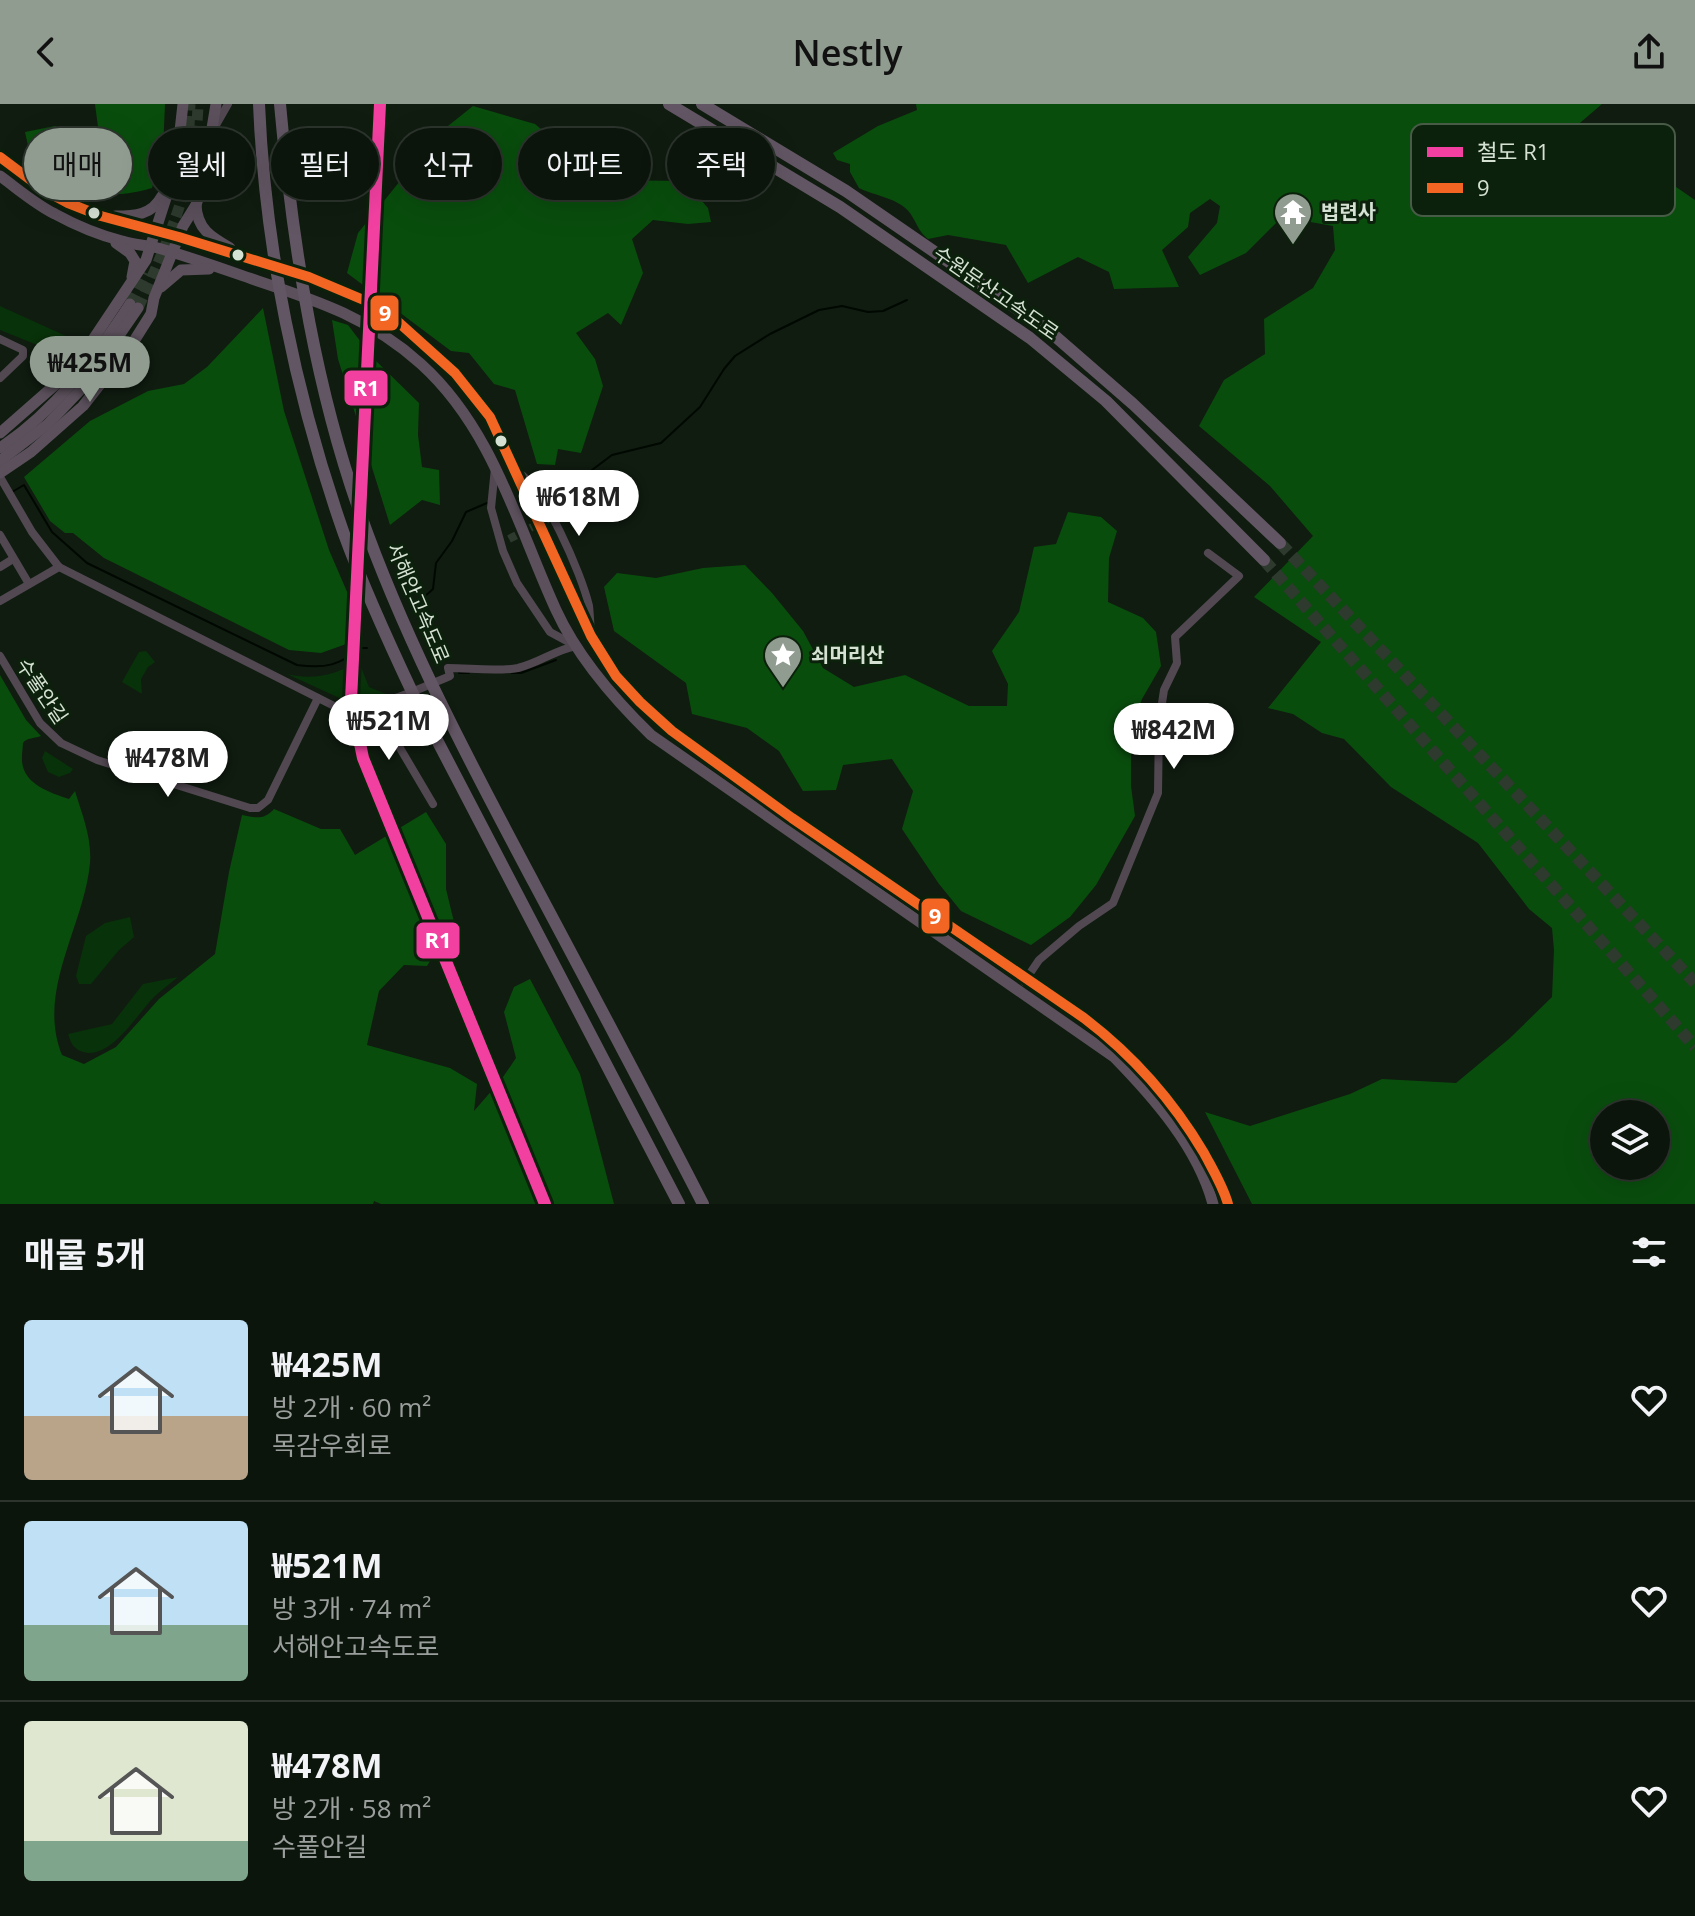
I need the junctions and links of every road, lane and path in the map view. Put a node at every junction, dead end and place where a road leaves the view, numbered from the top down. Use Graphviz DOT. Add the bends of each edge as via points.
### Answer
graph roads {
  1 [pos="183,104"];
  2 [pos="216,104"];
  3 [pos="228,104"];
  4 [pos="259,104"];
  5 [pos="280,104"];
  6 [pos="669,104"];
  7 [pos="702,104"];
  8 [pos="180,128"];
  9 [pos="212,128"];
  10 [pos="214,128"];
  11 [pos="0,157"];
  12 [pos="0,176"];
  13 [pos="160,200"];
  14 [pos="166,200"];
  15 [pos="197,200"];
  16 [pos="196,205"];
  17 [pos="101,216"];
  18 [pos="156,230"];
  19 [pos="106,235"];
  20 [pos="179,237"];
  21 [pos="151,246"];
  22 [pos="173,253"];
  23 [pos="248,258"];
  24 [pos="221,268"];
  25 [pos="131,283"];
  26 [pos="157,291"];
  27 [pos="0,339"];
  28 [pos="0,378"];
  29 [pos="0,433"];
  30 [pos="0,448"];
  31 [pos="0,461"];
  32 [pos="495,468"];
  33 [pos="515,471"];
  34 [pos="0,475"];
  35 [pos="0,535"];
  36 [pos="1280,543"];
  37 [pos="1208,553"];
  38 [pos="13,559"];
  39 [pos="1264,560"];
  40 [pos="0,567"];
  41 [pos="59,567"];
  42 [pos="29,584"];
  43 [pos="0,601"];
  44 [pos="591,636"];
  45 [pos="576,646"];
  46 [pos="0,656"];
  47 [pos="318,698"];
  48 [pos="374,704"];
  49 [pos="433,804"];
  50 [pos="1022,984"];
  51 [pos="679,1204"];
  52 [pos="703,1204"];
  53 [pos="1213,1204"];
  54 [pos="1228,1204"];
  1 -- 8 [label="main road"];
  2 -- 9 [label="main road"];
  3 -- 10 [label="street"];
  4 -- 51 [label="highway, 서해안고속도로" via="261,166 287,321 344,534 407,682"];
  5 -- 52 [label="highway, 서해안고속도로" via="308,318 338,443 367,533 432,687"];
  6 -- 39 [label="highway, 수원문산고속도로" via="840,207 1030,338 1106,401"];
  7 -- 36 [label="highway, 수원문산고속도로" via="846,191 1048,330"];
  11 -- 17 [label="main road" via="44,190"];
  12 -- 19 [label="main road" via="54,213"];
  13 -- 17 [label="main road" via="148,212"];
  14 -- 18 [label="main road"];
  15 -- 16 [label="main road"];
  16 -- 20 [label="main road"];
  16 -- 23 [label="main road" via="202,228"];
  17 -- 18 [label="main road"];
  18 -- 20 [label="main road"];
  18 -- 21 [label="main road"];
  19 -- 21 [label="main road"];
  19 -- 25 [label="main road" via="135,261"];
  20 -- 22 [label="main road"];
  20 -- 23 [label="main road"];
  21 -- 22 [label="main road"];
  21 -- 25 [label="main road"];
  22 -- 24 [label="main road"];
  22 -- 26 [label="main road"];
  23 -- 33 [label="main road" via="366,301 429,346 490,417"];
  24 -- 26 [label="main road" via="181,270"];
  24 -- 32 [label="main road" via="331,306 388,339 457,401"];
  25 -- 29 [label="main road" via="56,384"];
  26 -- 34 [label="main road" via="151,314 134,341 83,406"];
  27 -- 28 [label="street" via="23,350"];
  30 -- 31 [label="main road" via="64,393 134,306 85,385 48,424"];
  32 -- 45 [label="main road"];
  32 -- 45 [label="street" via="491,508 517,583 550,632"];
  33 -- 44 [label="main road"];
  33 -- 44 [label="street" via="526,476 548,505 582,585"];
  34 -- 41 [label="street"];
  35 -- 38 [label="street"];
  37 -- 50 [label="street" via="1239,576 1175,637 1177,663 1164,690 1159,723 1158,793 1113,903 1039,960"];
  38 -- 40 [label="street"];
  38 -- 42 [label="street"];
  41 -- 42 [label="street"];
  41 -- 47 [label="street"];
  42 -- 43 [label="street"];
  44 -- 50 [label="main road" via="616,676 672,731"];
  45 -- 48 [label="street" via="517,668 448,668 450,676"];
  45 -- 50 [label="main road" via="651,735"];
  46 -- 47 [label="street, 수풀안길" via="40,723 61,743 97,760 250,808 268,800"];
  47 -- 48 [label="street" via="349,708"];
  48 -- 49 [label="street"];
  50 -- 53 [label="main road" via="1135,1078 1178,1134"];
  50 -- 54 [label="main road" via="1100,1030 1145,1071 1182,1116"];
}
